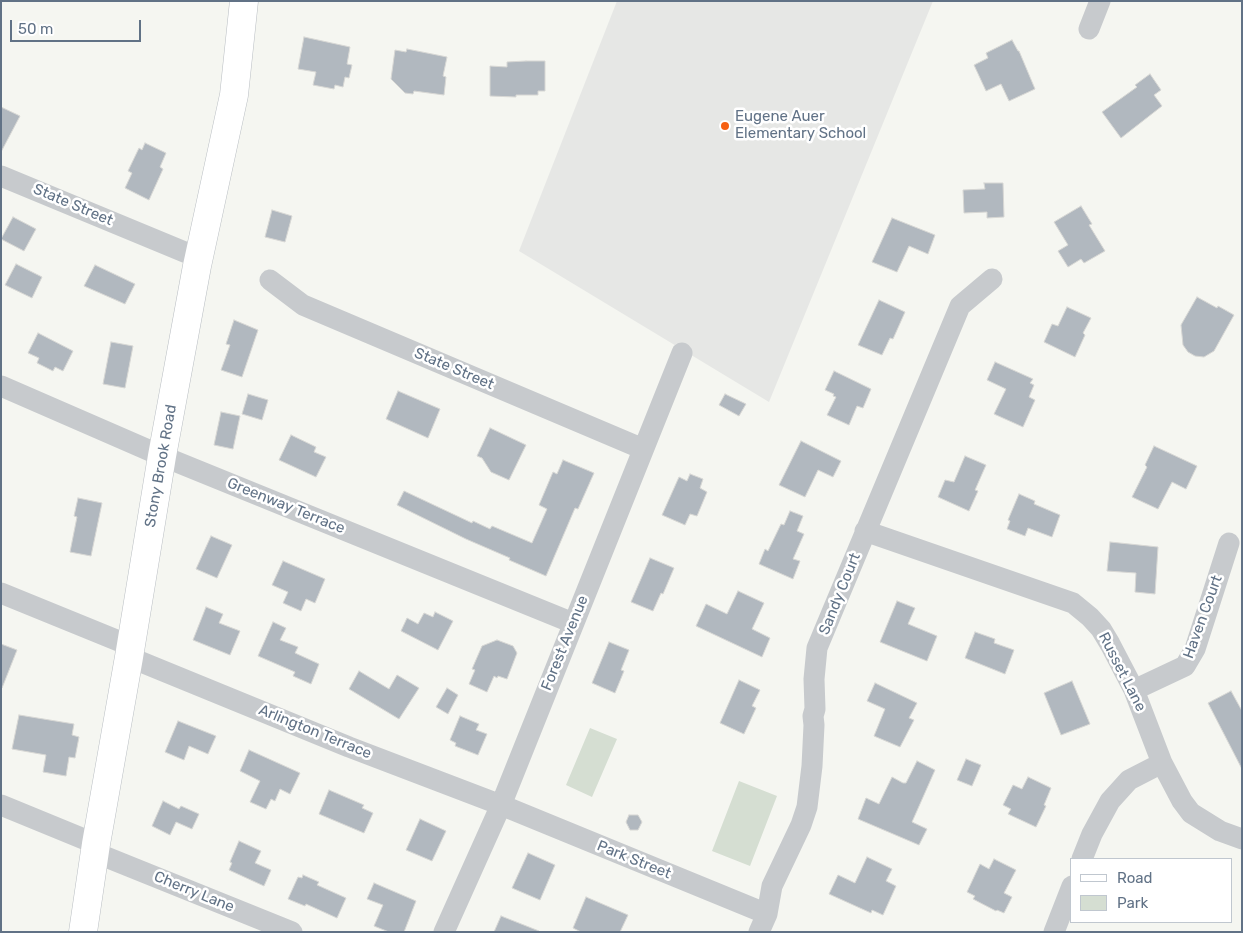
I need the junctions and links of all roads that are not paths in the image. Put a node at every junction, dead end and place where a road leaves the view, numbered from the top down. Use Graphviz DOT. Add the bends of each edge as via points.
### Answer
graph roads {
  1 [pos="244,1"];
  2 [pos="1100,1"];
  3 [pos="1089,29"];
  4 [pos="1,176"];
  5 [pos="199,258"];
  6 [pos="992,279"];
  7 [pos="270,280"];
  8 [pos="682,353"];
  9 [pos="1,386"];
  10 [pos="643,448"];
  11 [pos="162,456"];
  12 [pos="865,532"];
  13 [pos="1229,543"];
  14 [pos="1,593"];
  15 [pos="573,622"];
  16 [pos="130,652"];
  17 [pos="1134,690"];
  18 [pos="1162,763"];
  19 [pos="1,805"];
  20 [pos="501,805"];
  21 [pos="1242,839"];
  22 [pos="96,849"];
  23 [pos="1082,858"];
  24 [pos="1070,891"];
  25 [pos="763,923"];
  26 [pos="83,932"];
  27 [pos="292,932"];
  28 [pos="444,932"];
  29 [pos="1054,932"];
  1 -- 5 [label="main road, Stony Brook Road" via="234,95"];
  2 -- 3 [label="street"];
  4 -- 5 [label="street, State Street"];
  5 -- 11 [label="main road, Stony Brook Road"];
  6 -- 12 [label="street, Sandy Court" via="960,306"];
  7 -- 10 [label="street, State Street" via="302,306"];
  8 -- 10 [label="street, Forest Avenue"];
  9 -- 11 [label="street, Greenway Terrace"];
  10 -- 15 [label="street, Forest Avenue"];
  11 -- 15 [label="street, Greenway Terrace"];
  11 -- 16 [label="main road, Stony Brook Road"];
  12 -- 17 [label="street, Russet Lane" via="1073,603 1101,629"];
  12 -- 25 [label="street, Sandy Court" via="817,648 807,808 772,886"];
  13 -- 17 [label="street, Haven Court" via="1194,649 1185,666"];
  14 -- 16 [label="street, Arlington Terrace"];
  15 -- 20 [label="street, Forest Avenue"];
  16 -- 20 [label="street, Arlington Terrace" via="350,747"];
  16 -- 22 [label="main road, Stony Brook Road"];
  17 -- 18 [label="street, Russet Lane"];
  18 -- 21 [label="street, Russet Lane" via="1191,813"];
  18 -- 23 [label="street" via="1129,780 1110,800"];
  19 -- 22 [label="street, Cherry Lane"];
  20 -- 25 [label="street, Park Street"];
  20 -- 28 [label="street, Forest Avenue"];
  22 -- 26 [label="main road, Stony Brook Road"];
  22 -- 27 [label="street, Cherry Lane"];
  24 -- 29 [label="street"];
}
